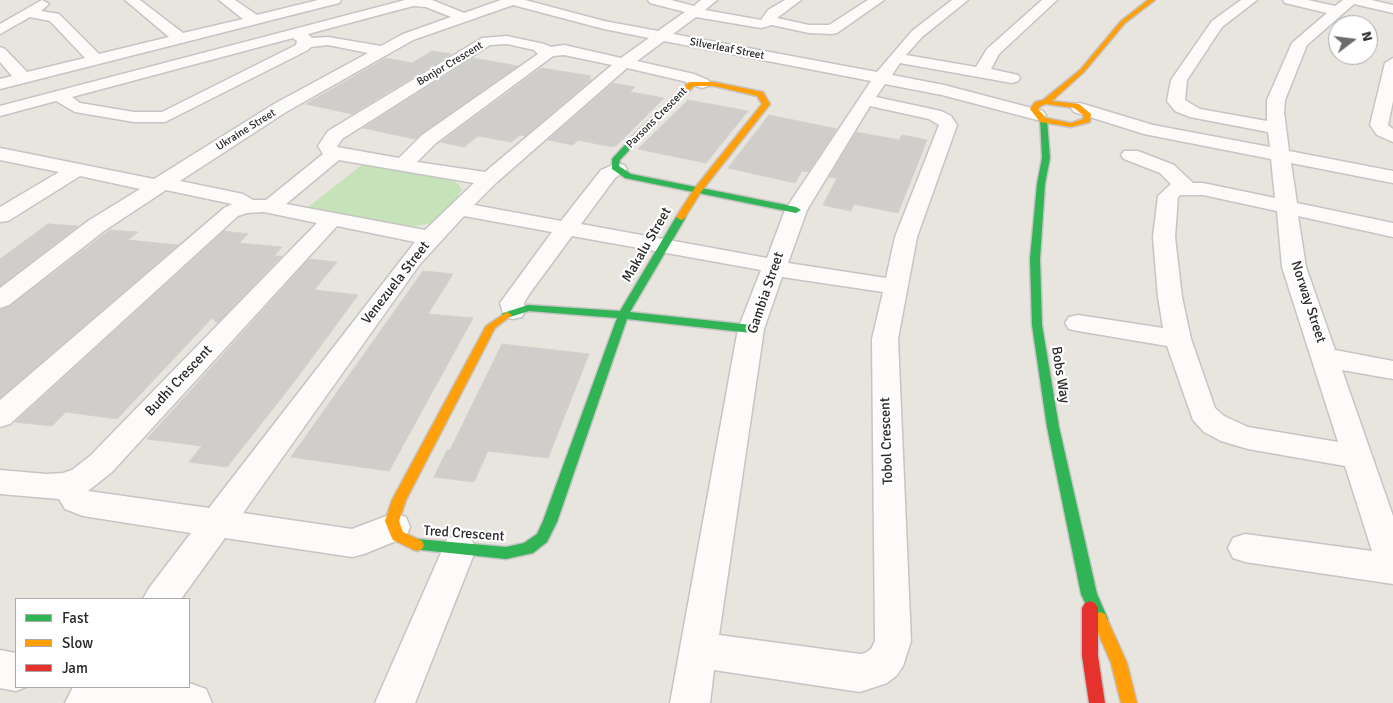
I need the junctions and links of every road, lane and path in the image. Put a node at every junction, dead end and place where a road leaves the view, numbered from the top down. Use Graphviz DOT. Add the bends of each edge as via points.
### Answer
graph roads {
  1 [pos="48,0"];
  2 [pos="132,0"];
  3 [pos="226,0"];
  4 [pos="513,0"];
  5 [pos="655,0"];
  6 [pos="794,0"];
  7 [pos="877,0"];
  8 [pos="961,0"];
  9 [pos="1050,0"];
  10 [pos="1152,0"];
  11 [pos="1250,0"];
  12 [pos="1290,0"];
  13 [pos="325,1"];
  14 [pos="1347,4"];
  15 [pos="699,7"];
  16 [pos="1393,9"];
  17 [pos="28,13"];
  18 [pos="462,17"];
  19 [pos="569,17"];
  20 [pos="254,20"];
  21 [pos="772,21"];
  22 [pos="444,24"];
  23 [pos="553,26"];
  24 [pos="0,30"];
  25 [pos="538,35"];
  26 [pos="661,36"];
  27 [pos="180,38"];
  28 [pos="301,38"];
  29 [pos="497,40"];
  30 [pos="522,44"];
  31 [pos="383,51"];
  32 [pos="0,52"];
  33 [pos="546,53"];
  34 [pos="96,60"];
  35 [pos="624,63"];
  36 [pos="1393,63"];
  37 [pos="1082,71"];
  38 [pos="981,74"];
  39 [pos="23,78"];
  40 [pos="1012,78"];
  41 [pos="882,79"];
  42 [pos="702,83"];
  43 [pos="0,84"];
  44 [pos="60,96"];
  45 [pos="1041,110"];
  46 [pos="0,111"];
  47 [pos="1078,116"];
  48 [pos="1277,128"];
  49 [pos="1393,136"];
  50 [pos="335,154"];
  51 [pos="1,155"];
  52 [pos="1132,155"];
  53 [pos="1281,156"];
  54 [pos="1046,158"];
  55 [pos="403,165"];
  56 [pos="617,169"];
  57 [pos="76,170"];
  58 [pos="1393,178"];
  59 [pos="489,179"];
  60 [pos="159,184"];
  61 [pos="1187,188"];
  62 [pos="697,190"];
  63 [pos="1285,206"];
  64 [pos="244,207"];
  65 [pos="270,207"];
  66 [pos="459,210"];
  67 [pos="796,210"];
  68 [pos="0,216"];
  69 [pos="331,220"];
  70 [pos="567,228"];
  71 [pos="1393,230"];
  72 [pos="430,238"];
  73 [pos="664,246"];
  74 [pos="775,266"];
  75 [pos="896,287"];
  76 [pos="0,300"];
  77 [pos="513,311"];
  78 [pos="624,315"];
  79 [pos="1078,323"];
  80 [pos="751,329"];
  81 [pos="1178,339"];
  82 [pos="1326,358"];
  83 [pos="1393,370"];
  84 [pos="0,416"];
  85 [pos="1358,457"];
  86 [pos="75,482"];
  87 [pos="2,484"];
  88 [pos="217,523"];
  89 [pos="394,526"];
  90 [pos="1245,548"];
  91 [pos="459,549"];
  92 [pos="1393,564"];
  93 [pos="1393,569"];
  94 [pos="1090,594"];
  95 [pos="162,598"];
  96 [pos="697,650"];
  97 [pos="0,669"];
  98 [pos="15,672"];
  99 [pos="96,688"];
  100 [pos="107,688"];
  101 [pos="85,703"];
  102 [pos="192,703"];
  103 [pos="395,703"];
  104 [pos="690,703"];
  105 [pos="1097,703"];
  106 [pos="1129,703"];
  1 -- 17 [label="street"];
  2 -- 27 [label="street"];
  3 -- 20 [label="street"];
  4 -- 18 [label="street, Ukraine Street"];
  4 -- 19 [label="street, Silverleaf Street"];
  5 -- 15 [label="street"];
  6 -- 21 [label="street" via="773,13"];
  7 -- 21 [label="street" via="832,30"];
  8 -- 41 [label="street, Gambia Street" via="917,34"];
  9 -- 38 [label="street" via="992,52"];
  10 -- 37 [label="street" via="1123,22"];
  11 -- 48 [label="street" via="1217,24 1180,80 1176,100 1181,107 1196,113"];
  12 -- 14 [label="street"];
  13 -- 20 [label="street"];
  14 -- 16 [label="street"];
  14 -- 48 [label="street, Norway Street" via="1300,43 1276,100"];
  15 -- 21 [label="street" via="762,24"];
  15 -- 26 [label="street, Venezuela Street"];
  17 -- 24 [label="street"];
  17 -- 34 [label="street" via="54,17"];
  18 -- 22 [label="street, Ukraine Street"];
  18 -- 28 [label="street" via="428,3 413,2"];
  19 -- 23 [label="street"];
  19 -- 26 [label="street, Silverleaf Street"];
  20 -- 27 [label="street"];
  22 -- 29 [label="street" via="490,35"];
  22 -- 31 [label="street, Ukraine Street" via="408,37"];
  25 -- 30 [label="street"];
  26 -- 35 [label="street, Venezuela Street"];
  26 -- 41 [label="street, Silverleaf Street"];
  27 -- 34 [label="street"];
  28 -- 31 [label="street"];
  28 -- 44 [label="street"];
  28 -- 44 [label="street" via="295,52 165,117 134,117 75,107"];
  29 -- 30 [label="street, Bonjor Crescent"];
  29 -- 50 [label="street, Bonjor Crescent" via="476,46 336,135 327,146"];
  30 -- 33 [label="street, Bonjor Crescent" via="539,47"];
  31 -- 60 [label="street, Ukraine Street" via="280,108"];
  32 -- 39 [label="street"];
  33 -- 35 [label="street" via="564,50"];
  33 -- 55 [label="street" via="429,139"];
  34 -- 39 [label="street"];
  35 -- 42 [label="street"];
  35 -- 59 [label="street, Venezuela Street"];
  36 -- 49 [label="street" via="1379,126"];
  37 -- 45 [label="street"];
  37 -- 47 [label="street" via="1076,94"];
  38 -- 40 [label="street"];
  38 -- 41 [label="street"];
  39 -- 43 [label="street"];
  41 -- 45 [label="street, Silverleaf Street"];
  41 -- 67 [label="street, Gambia Street"];
  41 -- 75 [label="street, Tobol Crescent" via="948,125 906,237"];
  42 -- 56 [label="street, Parsons Crescent" via="685,89 622,152 616,159"];
  42 -- 62 [label="street, Parsons Crescent" via="749,90 760,94 766,104"];
  44 -- 46 [label="street"];
  45 -- 47 [label="street"];
  45 -- 47 [label="street"];
  45 -- 54 [label="street, Bobs Way"];
  47 -- 53 [label="street"];
  47 -- 54 [label="street, Bobs Way"];
  48 -- 53 [label="street, Norway Street"];
  50 -- 55 [label="street"];
  50 -- 65 [label="street"];
  51 -- 57 [label="street"];
  52 -- 61 [label="street" via="1167,169"];
  53 -- 58 [label="street"];
  53 -- 63 [label="street, Norway Street"];
  54 -- 94 [label="street, Bobs Way" via="1037,228 1036,312 1053,427"];
  55 -- 59 [label="street"];
  56 -- 62 [label="street" via="628,176"];
  56 -- 70 [label="street" via="608,174"];
  57 -- 60 [label="street"];
  57 -- 68 [label="street"];
  59 -- 66 [label="street, Venezuela Street"];
  60 -- 64 [label="street" via="236,198 244,202"];
  60 -- 76 [label="street, Ukraine Street" via="96,226"];
  61 -- 63 [label="street"];
  61 -- 81 [label="street" via="1175,189 1168,196 1164,237"];
  62 -- 67 [label="street"];
  62 -- 73 [label="street, Makalu Street"];
  63 -- 71 [label="street"];
  63 -- 82 [label="street, Norway Street" via="1294,267"];
  64 -- 65 [label="street"];
  64 -- 84 [label="street" via="222,218"];
  65 -- 69 [label="street"];
  66 -- 70 [label="street"];
  66 -- 72 [label="street, Venezuela Street"];
  67 -- 74 [label="street, Gambia Street"];
  69 -- 72 [label="street"];
  69 -- 86 [label="street, Budhi Crescent" via="102,464"];
  70 -- 73 [label="street"];
  70 -- 77 [label="street" via="512,302"];
  72 -- 88 [label="street, Venezuela Street"];
  73 -- 74 [label="street"];
  73 -- 78 [label="street, Makalu Street"];
  74 -- 75 [label="street" via="790,272"];
  74 -- 80 [label="street, Gambia Street"];
  75 -- 96 [label="street, Tobol Crescent" via="884,349 893,641 890,653 874,670 860,673"];
  77 -- 78 [label="street" via="528,308"];
  77 -- 89 [label="street" via="491,326 399,500 392,521"];
  78 -- 80 [label="street"];
  78 -- 91 [label="street, Tred Crescent" via="542,538 528,549 506,553"];
  79 -- 81 [label="street"];
  80 -- 96 [label="street, Gambia Street"];
  81 -- 85 [label="street" via="1203,413 1214,424 1248,438"];
  82 -- 83 [label="street"];
  82 -- 85 [label="street, Norway Street"];
  85 -- 92 [label="street, Norway Street"];
  86 -- 87 [label="street, Budhi Crescent" via="46,488"];
  86 -- 88 [label="street" via="72,493 83,503"];
  88 -- 89 [label="street" via="352,543"];
  88 -- 95 [label="street, Venezuela Street"];
  89 -- 91 [label="street, Tred Crescent" via="398,536 416,545"];
  90 -- 93 [label="street"];
  91 -- 103 [label="street"];
  94 -- 105 [label="street, Bobs Way" via="1090,656"];
  94 -- 106 [label="street, Bobs Way" via="1119,662"];
  96 -- 104 [label="street, Gambia Street"];
  97 -- 98 [label="street"];
  99 -- 101 [label="street"];
  100 -- 102 [label="street"];
}
